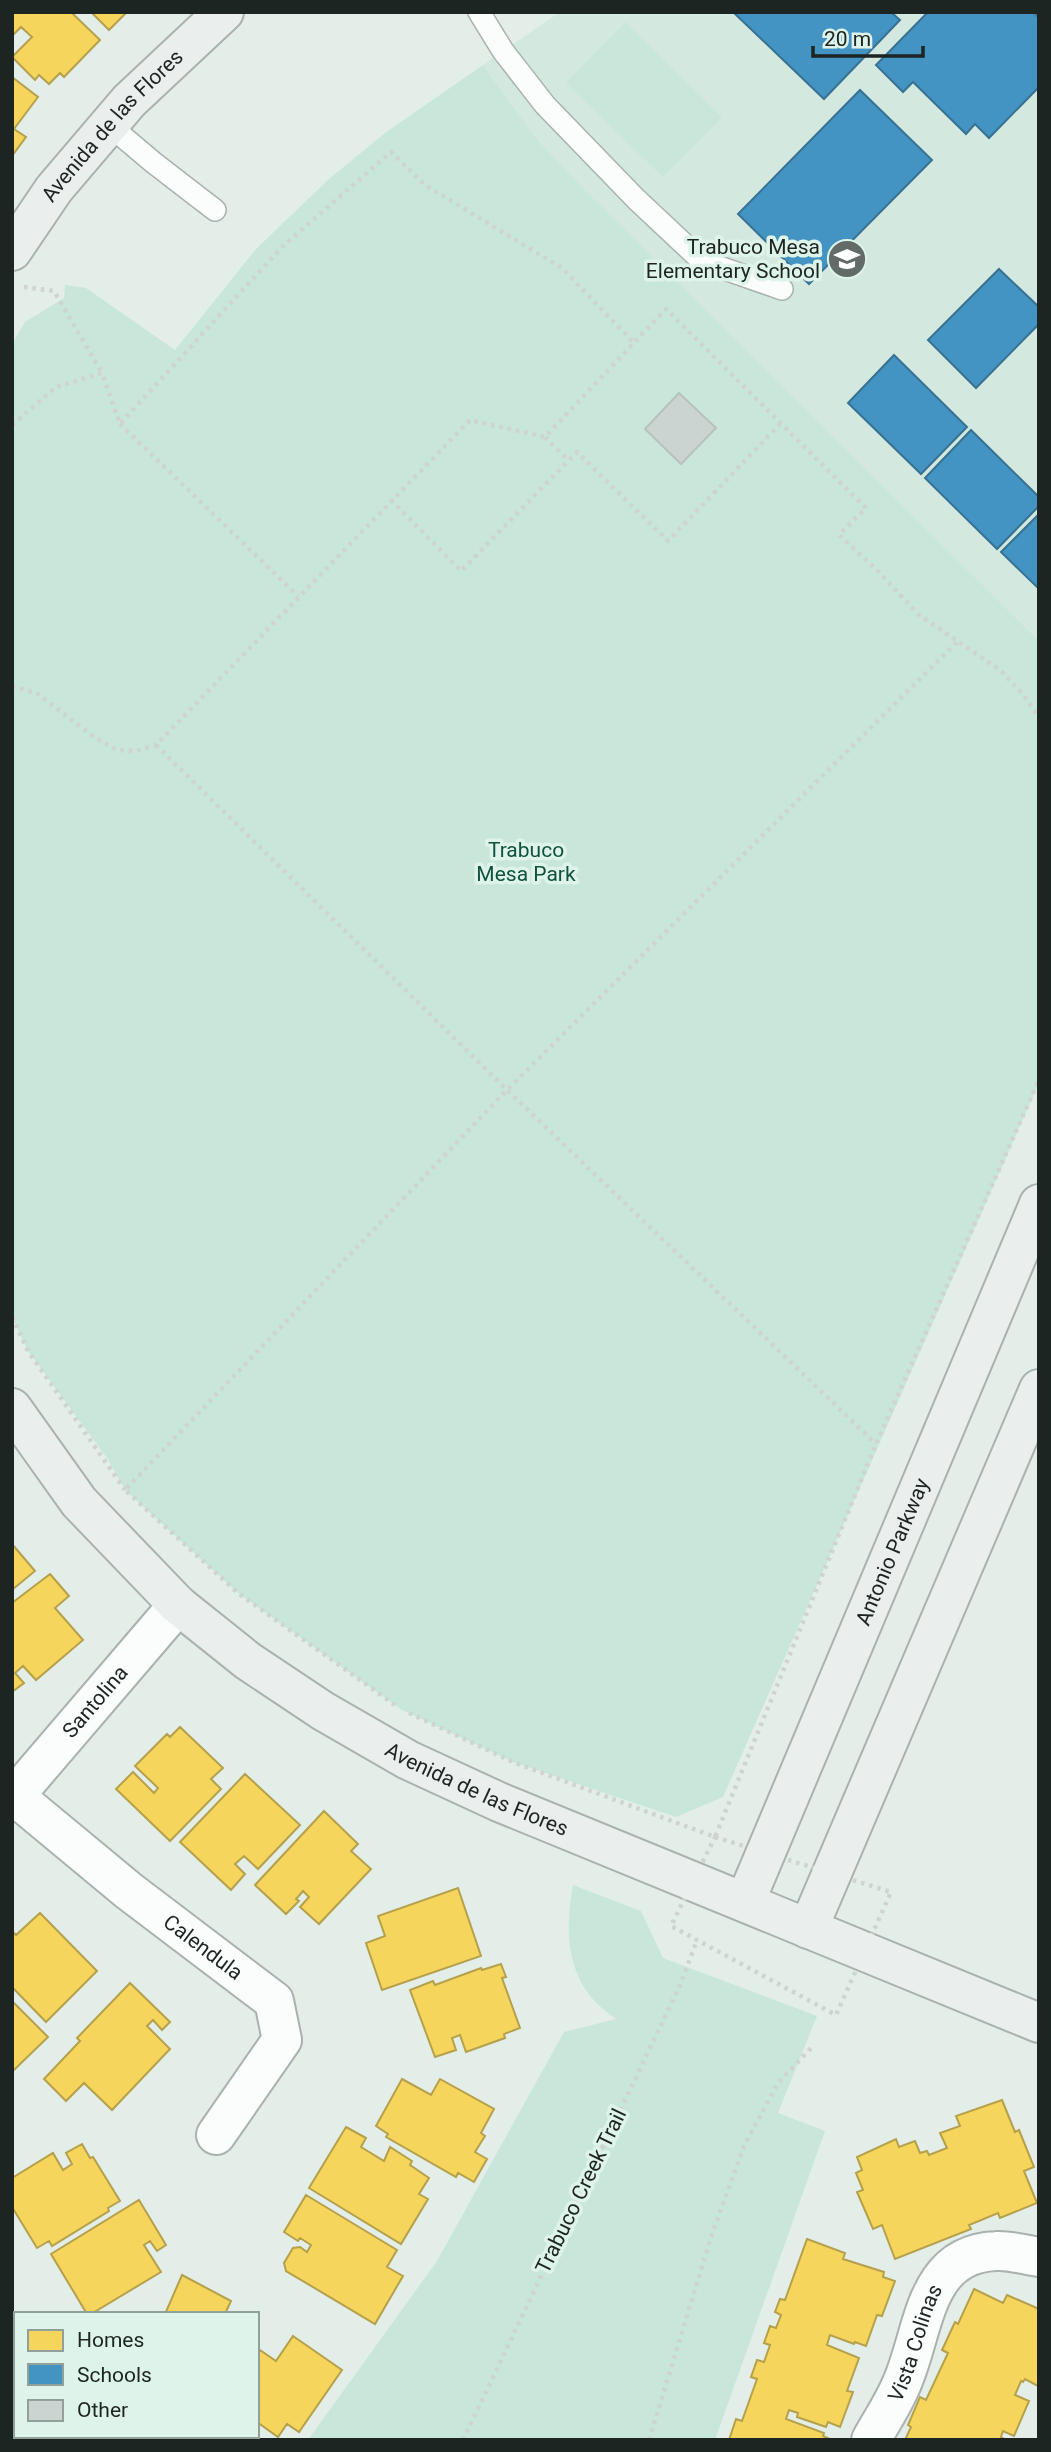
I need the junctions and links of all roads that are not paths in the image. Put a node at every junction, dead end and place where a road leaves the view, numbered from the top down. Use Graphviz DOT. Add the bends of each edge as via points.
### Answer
graph roads {
  1 [pos="224,12"];
  2 [pos="479,12"];
  3 [pos="109,125"];
  4 [pos="215,210"];
  5 [pos="12,251"];
  6 [pos="782,289"];
  7 [pos="1039,1204"];
  8 [pos="1039,1390"];
  9 [pos="12,1408"];
  10 [pos="178,1605"];
  11 [pos="13,1796"];
  12 [pos="746,1902"];
  13 [pos="808,1929"];
  14 [pos="1039,2023"];
  15 [pos="216,2136"];
  16 [pos="1039,2257"];
  17 [pos="871,2440"];
  1 -- 3 [label="main road, Avenida de las Flores"];
  2 -- 6 [label="lane" via="545,105 702,261"];
  3 -- 4 [label="lane"];
  3 -- 5 [label="main road, Avenida de las Flores" via="54,189"];
  7 -- 12 [label="main road, Antonio Parkway"];
  8 -- 13 [label="main road"];
  9 -- 10 [label="main road, Avenida de las Flores" via="79,1502"];
  10 -- 11 [label="street, Santolina"];
  10 -- 12 [label="main road, Avenida de las Flores" via="259,1668 408,1760"];
  11 -- 15 [label="street, Calendula" via="274,2001 282,2040"];
  12 -- 13 [label="main road, Avenida de las Flores"];
  13 -- 14 [label="main road, Avenida de las Flores"];
  16 -- 17 [label="street, Vista Colinas" via="998,2250 969,2255 945,2271 932,2295 904,2380"];
}
